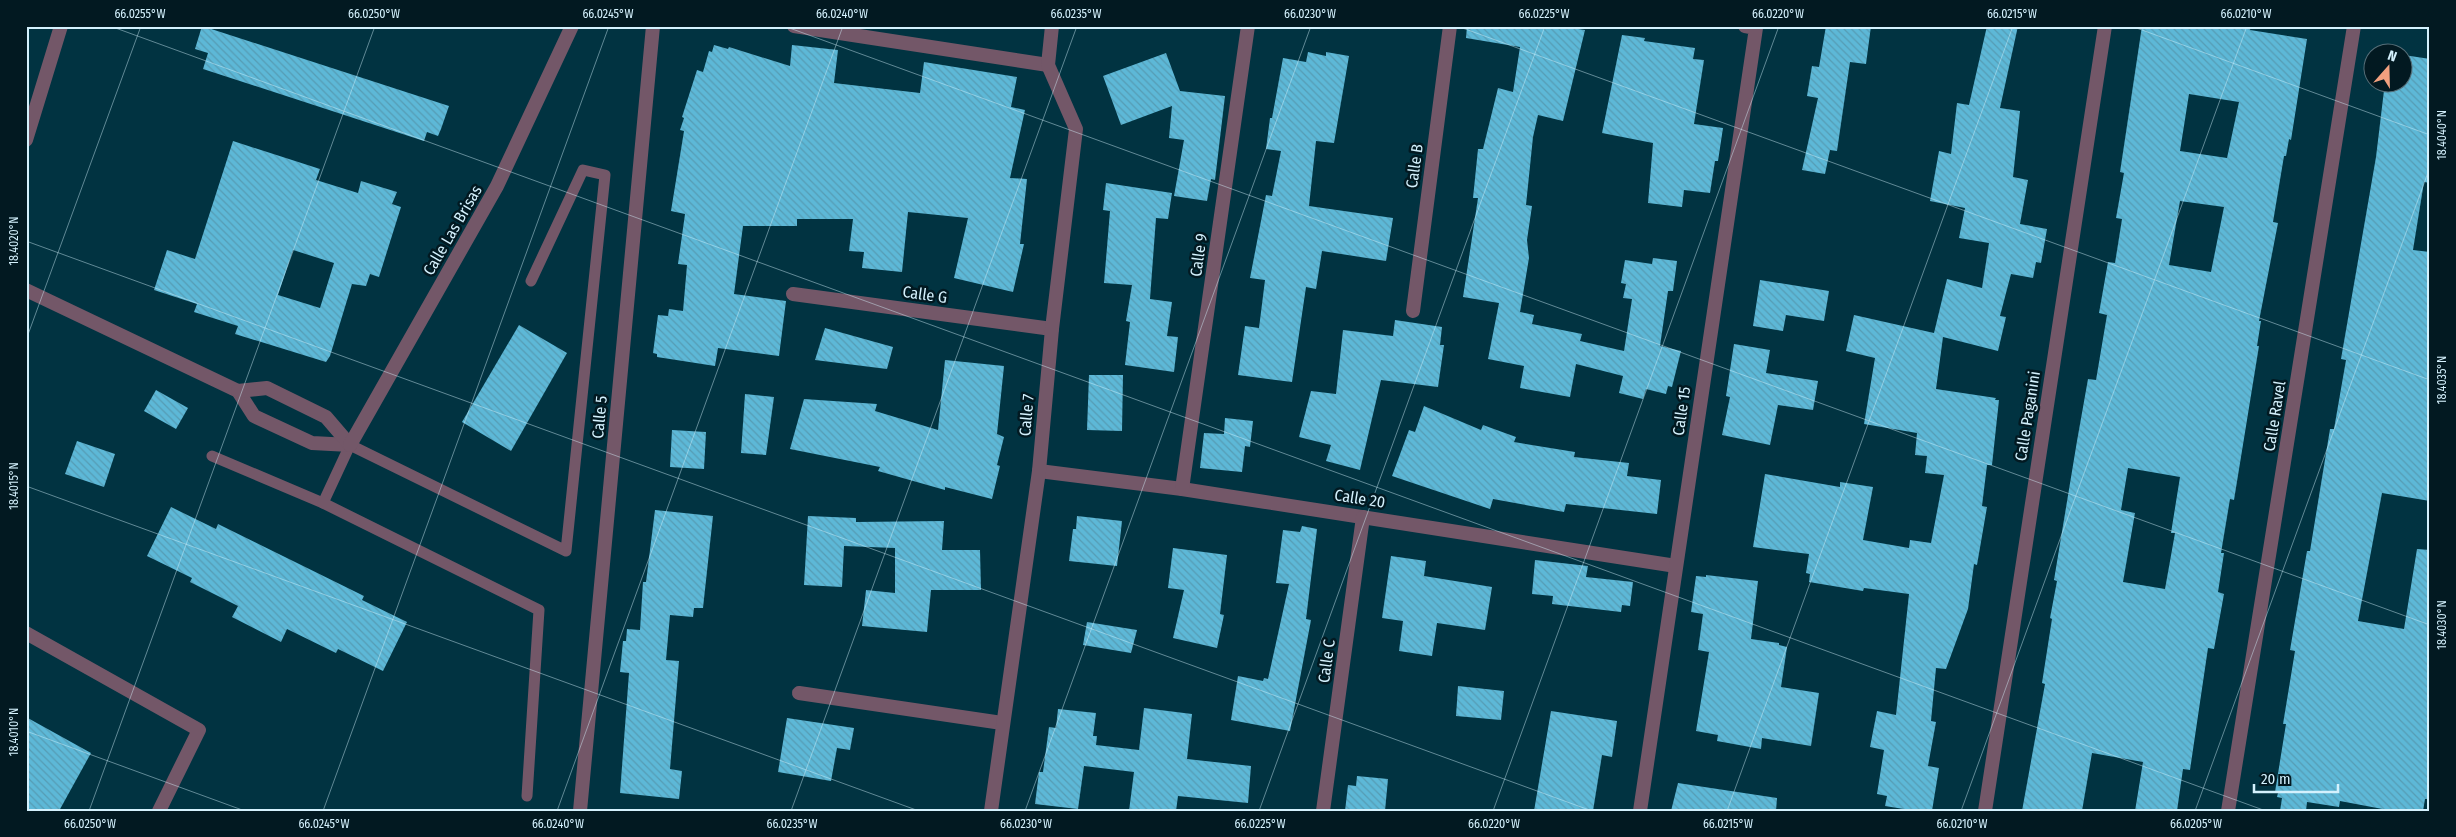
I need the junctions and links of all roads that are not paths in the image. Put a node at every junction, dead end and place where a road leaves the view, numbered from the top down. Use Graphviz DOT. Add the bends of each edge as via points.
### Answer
graph roads {
  1 [pos="61,26"];
  2 [pos="572,26"];
  3 [pos="653,26"];
  4 [pos="794,26"];
  5 [pos="1052,26"];
  6 [pos="1248,26"];
  7 [pos="1450,26"];
  8 [pos="2105,26"];
  9 [pos="2354,26"];
  10 [pos="1752,27"];
  11 [pos="1048,65"];
  12 [pos="26,140"];
  13 [pos="531,281"];
  14 [pos="26,290"];
  15 [pos="793,294"];
  16 [pos="1413,311"];
  17 [pos="1052,329"];
  18 [pos="238,391"];
  19 [pos="350,445"];
  20 [pos="212,456"];
  21 [pos="1039,470"];
  22 [pos="1182,489"];
  23 [pos="323,503"];
  24 [pos="1363,516"];
  25 [pos="1676,566"];
  26 [pos="26,633"];
  27 [pos="799,693"];
  28 [pos="1002,723"];
  29 [pos="527,796"];
  30 [pos="159,811"];
  31 [pos="580,811"];
  32 [pos="991,811"];
  33 [pos="1323,811"];
  34 [pos="1640,811"];
  35 [pos="1985,811"];
  36 [pos="2228,811"];
  1 -- 12 [label="street"];
  2 -- 19 [label="street, Calle Las Brisas" via="497,186"];
  3 -- 31 [label="street, Calle 5"];
  4 -- 11 [label="street"];
  5 -- 11 [label="street, Calle 7"];
  6 -- 22 [label="street, Calle 9"];
  7 -- 16 [label="street, Calle B"];
  8 -- 35 [label="street, Calle Paganini"];
  9 -- 36 [label="street, Calle Ravel"];
  10 -- 25 [label="street, Calle 15"];
  11 -- 17 [label="street, Calle 7" via="1076,129"];
  13 -- 19 [label="lane" via="583,170 605,174 566,551"];
  14 -- 18 [label="street"];
  15 -- 17 [label="street, Calle G"];
  17 -- 21 [label="street, Calle 7"];
  18 -- 19 [label="street" via="254,416 312,443"];
  18 -- 19 [label="street" via="267,388 326,417"];
  19 -- 23 [label="lane"];
  20 -- 23 [label="lane"];
  21 -- 22 [label="street, Calle 20"];
  21 -- 28 [label="street, Calle 7"];
  22 -- 24 [label="street, Calle 20"];
  23 -- 29 [label="lane" via="539,610"];
  24 -- 25 [label="street, Calle 20"];
  24 -- 33 [label="street, Calle C"];
  25 -- 34 [label="street, Calle 15"];
  26 -- 30 [label="street" via="199,730"];
  27 -- 28 [label="street"];
  28 -- 32 [label="street, Calle 7"];
}
